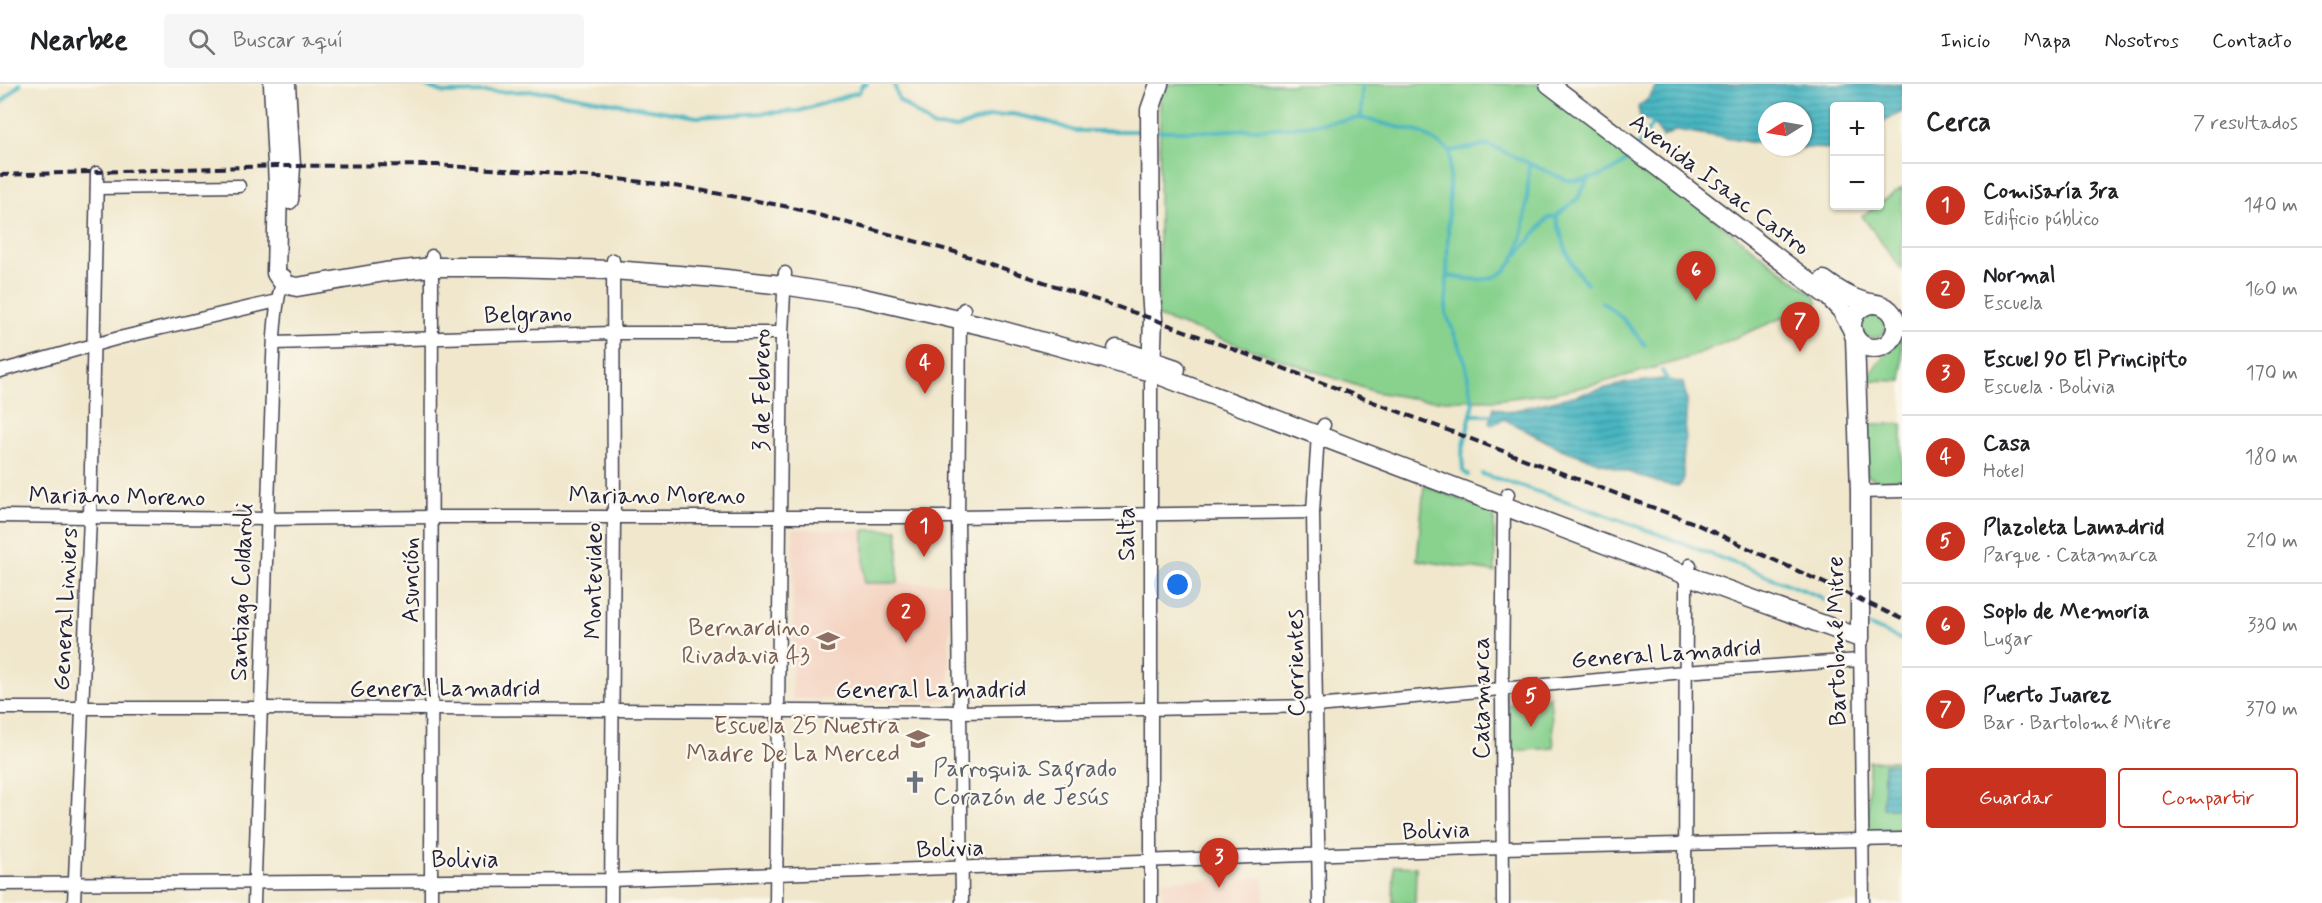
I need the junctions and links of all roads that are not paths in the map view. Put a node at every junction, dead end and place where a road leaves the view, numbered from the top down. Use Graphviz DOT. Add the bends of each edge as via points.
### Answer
graph roads {
  1 [pos="273,84"];
  2 [pos="286,84"];
  3 [pos="1159,84"];
  4 [pos="1549,84"];
  5 [pos="1566,84"];
  6 [pos="1620,131"];
  7 [pos="97,173"];
  8 [pos="1687,182"];
  9 [pos="239,186"];
  10 [pos="97,188"];
  11 [pos="432,262"];
  12 [pos="613,265"];
  13 [pos="284,278"];
  14 [pos="784,279"];
  15 [pos="277,301"];
  16 [pos="1879,305"];
  17 [pos="1902,305"];
  18 [pos="962,315"];
  19 [pos="612,333"];
  20 [pos="782,333"];
  21 [pos="1854,334"];
  22 [pos="431,337"];
  23 [pos="1893,338"];
  24 [pos="275,343"];
  25 [pos="94,344"];
  26 [pos="1151,366"];
  27 [pos="0,371"];
  28 [pos="1858,378"];
  29 [pos="1321,430"];
  30 [pos="1902,491"];
  31 [pos="1860,492"];
  32 [pos="1506,499"];
  33 [pos="1313,512"];
  34 [pos="1150,514"];
  35 [pos="0,516"];
  36 [pos="431,516"];
  37 [pos="614,516"];
  38 [pos="781,516"];
  39 [pos="90,517"];
  40 [pos="958,517"];
  41 [pos="267,519"];
  42 [pos="1688,570"];
  43 [pos="1860,632"];
  44 [pos="1860,660"];
  45 [pos="1684,672"];
  46 [pos="1502,688"];
  47 [pos="1317,706"];
  48 [pos="82,707"];
  49 [pos="1150,707"];
  50 [pos="0,708"];
  51 [pos="261,708"];
  52 [pos="430,709"];
  53 [pos="614,710"];
  54 [pos="777,711"];
  55 [pos="960,712"];
  56 [pos="1902,839"];
  57 [pos="1863,840"];
  58 [pos="1686,844"];
  59 [pos="1503,848"];
  60 [pos="1318,855"];
  61 [pos="1150,860"];
  62 [pos="962,869"];
  63 [pos="776,874"];
  64 [pos="430,880"];
  65 [pos="611,880"];
  66 [pos="255,882"];
  67 [pos="74,883"];
  68 [pos="0,884"];
  69 [pos="74,903"];
  70 [pos="254,903"];
  71 [pos="430,903"];
  72 [pos="611,903"];
  73 [pos="776,903"];
  74 [pos="962,903"];
  75 [pos="1151,903"];
  76 [pos="1319,903"];
  77 [pos="1503,903"];
  78 [pos="1685,903"];
  79 [pos="1863,903"];
  1 -- 13 [label="main road, Santiago Coldaroli" via="278,185 276,273"];
  2 -- 13 [label="main road, Santiago Coldaroli" via="291,166"];
  3 -- 26 [label="main road, Salta" via="1150,110"];
  4 -- 6 [label="main road, Avenida Isaac Castro"];
  5 -- 6 [label="main road, Avenida Isaac Castro"];
  6 -- 8 [label="main road, Avenida Isaac Castro"];
  7 -- 10 [label="street, General Liniers"];
  8 -- 16 [label="main road, Avenida Isaac Castro" via="1840,292 1860,302"];
  8 -- 21 [label="main road, Avenida Isaac Castro" via="1829,297"];
  9 -- 10 [label="street"];
  10 -- 25 [label="street, General Liniers"];
  11 -- 12 [label="main road" via="511,255"];
  11 -- 13 [label="main road"];
  11 -- 22 [label="street, Asunción"];
  12 -- 14 [label="main road" via="719,266"];
  12 -- 19 [label="street, Montevideo"];
  13 -- 15 [label="street, Santiago Coldaroli"];
  14 -- 18 [label="main road" via="866,287"];
  14 -- 20 [label="street, 3 de Febrero"];
  15 -- 24 [label="street, Santiago Coldaroli"];
  15 -- 25 [label="street"];
  16 -- 17 [label="main road"];
  16 -- 21 [label="main road" via="1868,305 1857,312 1852,324"];
  16 -- 23 [label="main road" via="1889,310 1896,323"];
  18 -- 26 [label="main road" via="1083,352"];
  18 -- 40 [label="street"];
  19 -- 20 [label="street, Belgrano"];
  19 -- 22 [label="street, Belgrano"];
  19 -- 37 [label="street, Montevideo"];
  20 -- 38 [label="street, 3 de Febrero"];
  21 -- 23 [label="main road" via="1865,346 1877,348"];
  21 -- 28 [label="main road, Bartolomé Mitre"];
  22 -- 24 [label="street, Belgrano"];
  22 -- 36 [label="street, Asunción"];
  23 -- 28 [label="main road"];
  24 -- 41 [label="street, Santiago Coldaroli"];
  25 -- 27 [label="street"];
  25 -- 39 [label="street, General Liniers"];
  26 -- 29 [label="main road"];
  26 -- 34 [label="street, Salta"];
  28 -- 31 [label="main road, Bartolomé Mitre"];
  29 -- 32 [label="main road"];
  29 -- 33 [label="street, Corrientes"];
  30 -- 31 [label="street"];
  31 -- 43 [label="main road, Bartolomé Mitre"];
  32 -- 42 [label="main road"];
  32 -- 46 [label="street, Catamarca"];
  33 -- 34 [label="street, Mariano Moreno"];
  33 -- 47 [label="street, Corrientes"];
  34 -- 40 [label="street, Mariano Moreno"];
  34 -- 49 [label="street, Salta"];
  35 -- 39 [label="street, Mariano Moreno"];
  36 -- 37 [label="street, Mariano Moreno"];
  36 -- 41 [label="street, Mariano Moreno"];
  36 -- 52 [label="street, Asunción"];
  37 -- 38 [label="street, Mariano Moreno"];
  37 -- 53 [label="street, Montevideo"];
  38 -- 40 [label="street, Mariano Moreno"];
  38 -- 54 [label="street, 3 de Febrero"];
  39 -- 41 [label="street, Mariano Moreno"];
  39 -- 48 [label="street, General Liniers"];
  40 -- 55 [label="street"];
  41 -- 51 [label="street, Santiago Coldaroli"];
  42 -- 43 [label="main road"];
  42 -- 45 [label="street"];
  43 -- 44 [label="street, Bartolomé Mitre"];
  44 -- 45 [label="street, General Lamadrid"];
  44 -- 57 [label="street, Bartolomé Mitre"];
  45 -- 46 [label="street, General Lamadrid"];
  45 -- 58 [label="street"];
  46 -- 47 [label="street, General Lamadrid"];
  46 -- 59 [label="street, Catamarca"];
  47 -- 49 [label="street, General Lamadrid"];
  47 -- 60 [label="street, Corrientes"];
  48 -- 50 [label="street, General Lamadrid"];
  48 -- 51 [label="street, General Lamadrid"];
  48 -- 67 [label="street, General Liniers"];
  49 -- 55 [label="street, General Lamadrid"];
  49 -- 61 [label="street, Salta"];
  51 -- 52 [label="street, General Lamadrid"];
  51 -- 66 [label="street, Santiago Coldaroli"];
  52 -- 53 [label="street, General Lamadrid"];
  52 -- 64 [label="street, Asunción"];
  53 -- 54 [label="street, General Lamadrid"];
  53 -- 65 [label="street, Montevideo"];
  54 -- 55 [label="street, General Lamadrid"];
  54 -- 63 [label="street, 3 de Febrero"];
  55 -- 62 [label="street"];
  56 -- 57 [label="street, Bolivia"];
  57 -- 58 [label="street, Bolivia"];
  57 -- 79 [label="street, Bartolomé Mitre"];
  58 -- 59 [label="street, Bolivia"];
  58 -- 78 [label="street"];
  59 -- 60 [label="street, Bolivia"];
  59 -- 77 [label="street, Catamarca"];
  60 -- 61 [label="street, Bolivia"];
  60 -- 76 [label="street, Corrientes"];
  61 -- 62 [label="street, Bolivia"];
  61 -- 75 [label="street, Salta"];
  62 -- 63 [label="street, Bolivia"];
  62 -- 74 [label="street"];
  63 -- 65 [label="street, Bolivia"];
  63 -- 73 [label="street, 3 de Febrero"];
  64 -- 65 [label="street, Bolivia"];
  64 -- 66 [label="street, Bolivia"];
  64 -- 71 [label="street, Asunción"];
  65 -- 72 [label="street, Montevideo"];
  66 -- 67 [label="street, Bolivia"];
  66 -- 70 [label="street, Santiago Coldaroli"];
  67 -- 68 [label="street, Bolivia"];
  67 -- 69 [label="street, General Liniers"];
}
